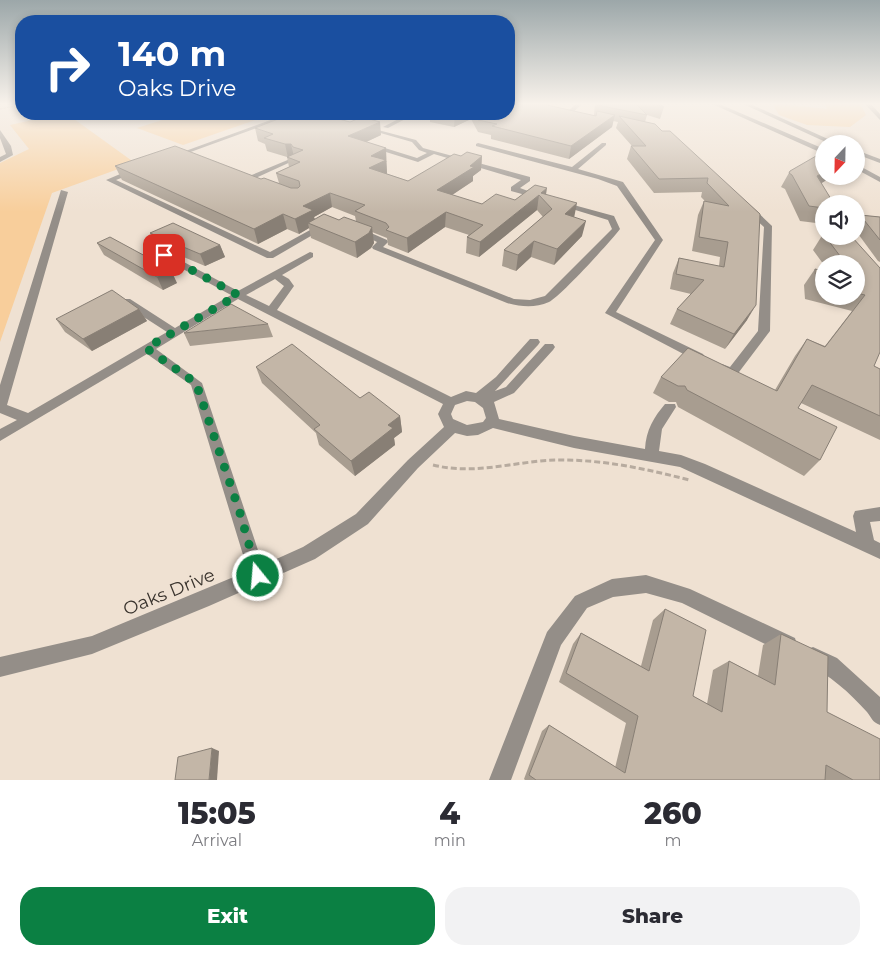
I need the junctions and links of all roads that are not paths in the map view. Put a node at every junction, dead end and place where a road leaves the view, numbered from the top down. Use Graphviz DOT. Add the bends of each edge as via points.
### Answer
graph roads {
  1 [pos="4,139"];
  2 [pos="225,139"];
  3 [pos="408,139"];
  4 [pos="795,139"];
  5 [pos="604,144"];
  6 [pos="369,145"];
  7 [pos="478,145"];
  8 [pos="815,148"];
  9 [pos="433,152"];
  10 [pos="865,155"];
  11 [pos="0,160"];
  12 [pos="292,160"];
  13 [pos="163,161"];
  14 [pos="880,161"];
  15 [pos="145,167"];
  16 [pos="573,170"];
  17 [pos="865,171"];
  18 [pos="237,176"];
  19 [pos="246,179"];
  20 [pos="880,180"];
  21 [pos="255,182"];
  22 [pos="64,192"];
  23 [pos="740,201"];
  24 [pos="332,221"];
  25 [pos="350,228"];
  26 [pos="149,247"];
  27 [pos="310,255"];
  28 [pos="275,274"];
  29 [pos="238,295"];
  30 [pos="126,301"];
  31 [pos="271,311"];
  32 [pos="174,332"];
  33 [pos="534,342"];
  34 [pos="548,347"];
  35 [pos="146,348"];
  36 [pos="482,400"];
  37 [pos="450,402"];
  38 [pos="0,407"];
  39 [pos="670,407"];
  40 [pos="27,418"];
  41 [pos="490,422"];
  42 [pos="453,427"];
  43 [pos="0,436"];
  44 [pos="652,455"];
  45 [pos="880,514"];
  46 [pos="873,548"];
  47 [pos="258,576"];
  48 [pos="0,667"];
  49 [pos="880,715"];
  50 [pos="500,780"];
  1 -- 11 [label="street" via="10,155"];
  2 -- 13 [label="street" via="191,155"];
  3 -- 9 [label="street"];
  4 -- 8 [label="street"];
  5 -- 16 [label="street"];
  6 -- 9 [label="street" via="418,160"];
  7 -- 16 [label="street"];
  9 -- 25 [label="street" via="527,178 511,191 611,218 616,229 549,298 537,304 524,305 376,247 384,242"];
  10 -- 14 [label="street"];
  12 -- 19 [label="street"];
  15 -- 24 [label="street" via="110,180 270,256"];
  16 -- 23 [label="street" via="620,184 659,240 610,313 732,373 764,331 768,226"];
  17 -- 20 [label="street"];
  18 -- 19 [label="street"];
  19 -- 21 [label="street"];
  22 -- 38 [label="street"];
  26 -- 29 [label="street"];
  27 -- 28 [label="street"];
  28 -- 29 [label="street"];
  28 -- 31 [label="street" via="288,286"];
  29 -- 31 [label="street"];
  29 -- 32 [label="street"];
  30 -- 32 [label="street"];
  31 -- 37 [label="street"];
  32 -- 35 [label="street"];
  33 -- 36 [label="street"];
  34 -- 36 [label="street" via="510,390"];
  35 -- 40 [label="street"];
  35 -- 47 [label="street" via="196,383"];
  36 -- 37 [label="street" via="466,396"];
  36 -- 41 [label="street" via="492,413"];
  37 -- 42 [label="street" via="446,406 445,417"];
  38 -- 40 [label="street"];
  39 -- 44 [label="street" via="651,437"];
  40 -- 43 [label="street"];
  41 -- 42 [label="street" via="474,432"];
  41 -- 44 [label="street" via="574,442"];
  42 -- 47 [label="street, Oaks Drive" via="418,458 362,518 309,553"];
  44 -- 46 [label="street" via="700,468"];
  45 -- 46 [label="street" via="861,516"];
  47 -- 48 [label="street, Oaks Drive" via="92,644"];
  49 -- 50 [label="street" via="875,706 830,665 684,595 646,584 612,588 581,602 554,639"];
}
